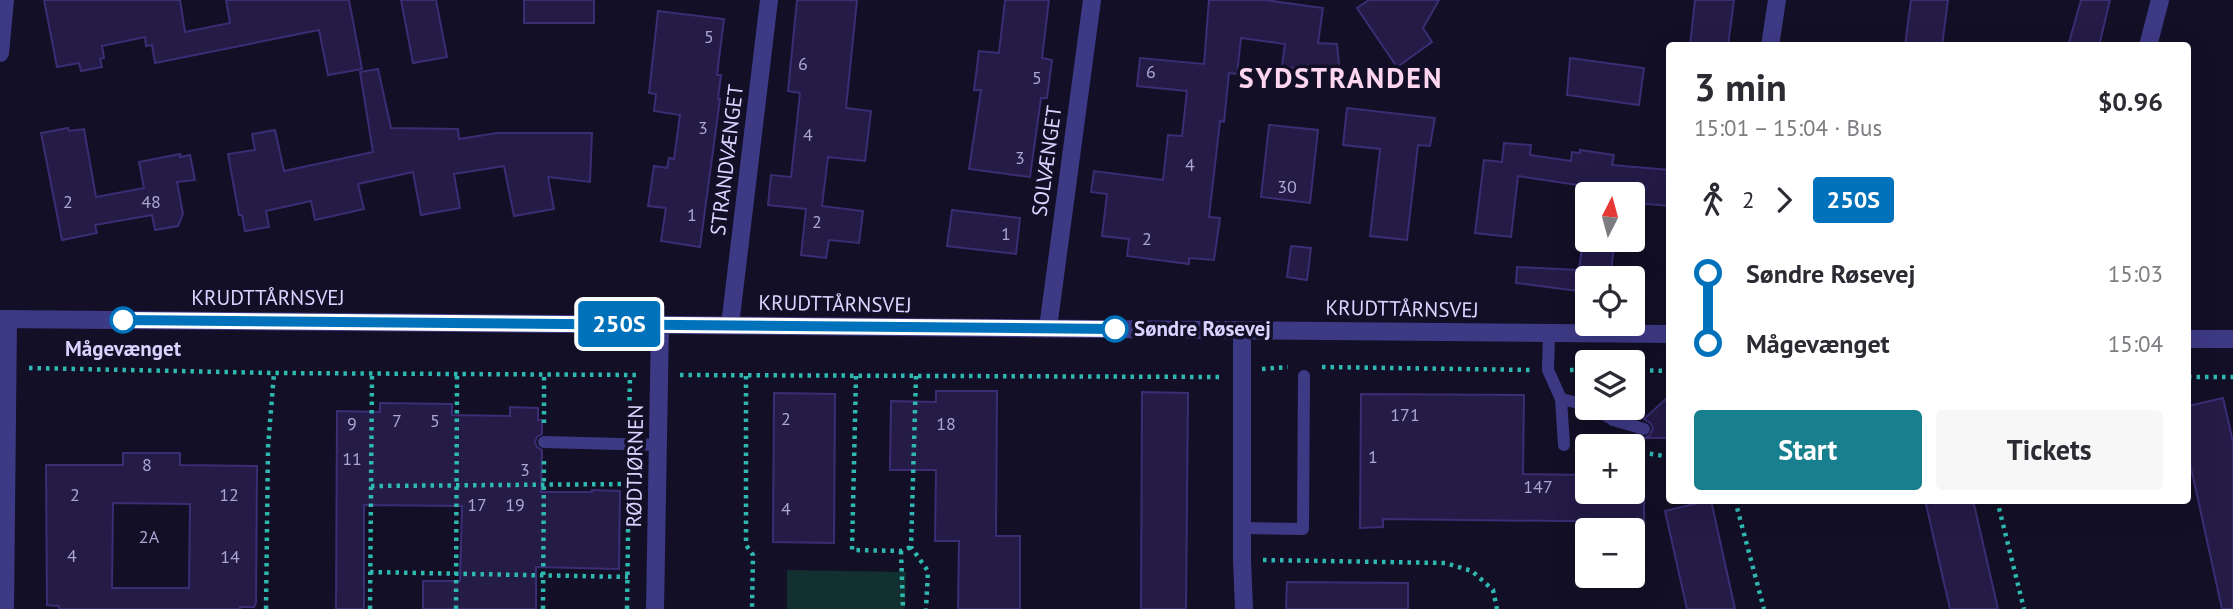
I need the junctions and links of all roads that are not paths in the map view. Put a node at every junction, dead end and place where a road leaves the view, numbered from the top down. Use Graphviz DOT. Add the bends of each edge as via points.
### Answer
graph roads {
  1 [pos="5,0"];
  2 [pos="769,0"];
  3 [pos="1092,0"];
  4 [pos="1777,0"];
  5 [pos="2160,0"];
  6 [pos="1771,42"];
  7 [pos="2149,42"];
  8 [pos="0,53"];
  9 [pos="4,319"];
  10 [pos="660,324"];
  11 [pos="730,325"];
  12 [pos="1048,328"];
  13 [pos="1242,330"];
  14 [pos="1549,333"];
  15 [pos="1666,334"];
  16 [pos="2191,339"];
  17 [pos="2233,339"];
  18 [pos="1304,376"];
  19 [pos="1561,399"];
  20 [pos="1575,402"];
  21 [pos="1613,420"];
  22 [pos="1644,429"];
  23 [pos="544,442"];
  24 [pos="658,445"];
  25 [pos="1564,445"];
  26 [pos="1242,528"];
  27 [pos="3,546"];
  28 [pos="5,609"];
  29 [pos="655,609"];
  30 [pos="1244,609"];
  1 -- 8 [label="street"];
  2 -- 11 [label="street, STRANDVÆNGET"];
  3 -- 12 [label="street, SOLVÆNGET"];
  4 -- 6 [label="street"];
  5 -- 7 [label="street"];
  9 -- 10 [label="street, KRUDTTÅRNSVEJ"];
  9 -- 27 [label="street"];
  10 -- 11 [label="street, KRUDTTÅRNSVEJ"];
  10 -- 24 [label="street, RØDTJØRNEN"];
  11 -- 12 [label="street, KRUDTTÅRNSVEJ"];
  12 -- 13 [label="street, KRUDTTÅRNSVEJ"];
  13 -- 14 [label="street, KRUDTTÅRNSVEJ"];
  13 -- 26 [label="street"];
  14 -- 15 [label="street, KRUDTTÅRNSVEJ"];
  14 -- 19 [label="lane" via="1548,370"];
  16 -- 17 [label="street"];
  18 -- 26 [label="lane" via="1303,529"];
  19 -- 20 [label="lane"];
  19 -- 25 [label="lane"];
  21 -- 22 [label="lane"];
  23 -- 24 [label="lane"];
  24 -- 29 [label="street, RØDTJØRNEN"];
  26 -- 30 [label="street"];
  27 -- 28 [label="street"];
}
